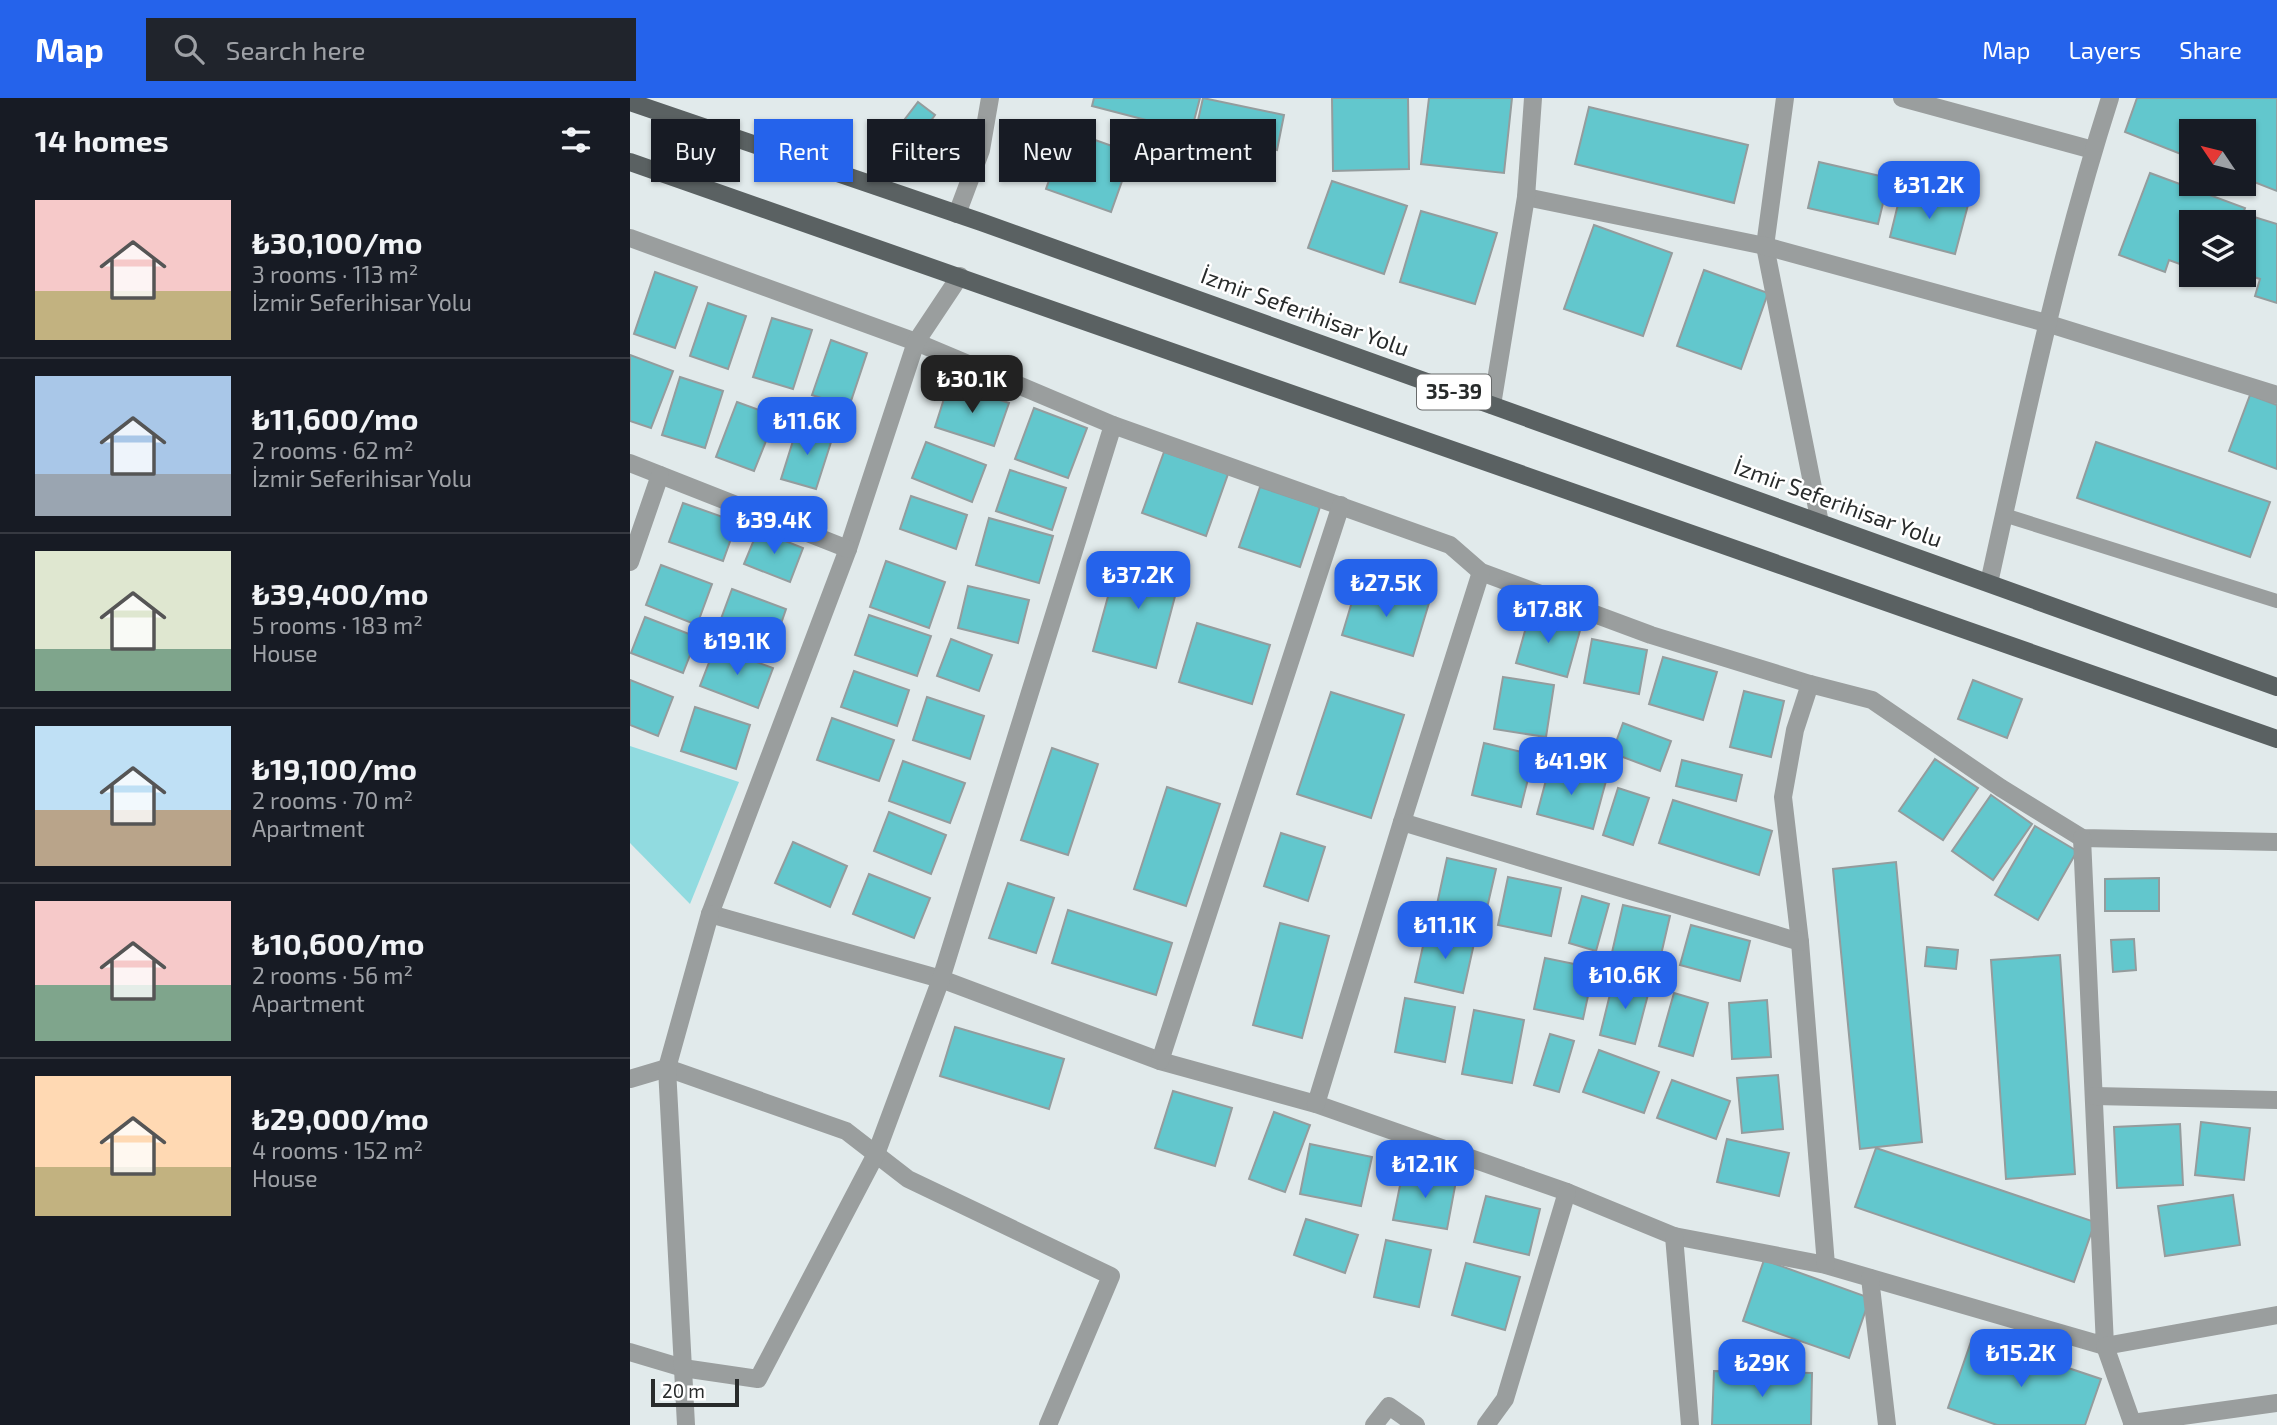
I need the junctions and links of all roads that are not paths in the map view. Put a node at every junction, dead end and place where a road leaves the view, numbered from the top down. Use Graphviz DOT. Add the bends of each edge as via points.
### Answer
graph roads {
  1 [pos="990,98"];
  2 [pos="1533,98"];
  3 [pos="1785,98"];
  4 [pos="1902,98"];
  5 [pos="2110,98"];
  6 [pos="630,102"];
  7 [pos="2093,149"];
  8 [pos="630,162"];
  9 [pos="1526,197"];
  10 [pos="957,214"];
  11 [pos="630,238"];
  12 [pos="1765,246"];
  13 [pos="960,276"];
  14 [pos="2046,323"];
  15 [pos="916,342"];
  16 [pos="2277,395"];
  17 [pos="1492,405"];
  18 [pos="1113,425"];
  19 [pos="630,463"];
  20 [pos="660,475"];
  21 [pos="1341,505"];
  22 [pos="2004,515"];
  23 [pos="1820,523"];
  24 [pos="848,549"];
  25 [pos="630,562"];
  26 [pos="1481,572"];
  27 [pos="1989,583"];
  28 [pos="2277,601"];
  29 [pos="1810,684"];
  30 [pos="2277,687"];
  31 [pos="2277,739"];
  32 [pos="1402,822"];
  33 [pos="2082,838"];
  34 [pos="2277,842"];
  35 [pos="710,914"];
  36 [pos="1800,942"];
  37 [pos="941,979"];
  38 [pos="1160,1061"];
  39 [pos="667,1068"];
  40 [pos="630,1079"];
  41 [pos="2094,1096"];
  42 [pos="2277,1100"];
  43 [pos="1316,1104"];
  44 [pos="876,1154"];
  45 [pos="1567,1192"];
  46 [pos="1674,1236"];
  47 [pos="1826,1265"];
  48 [pos="1870,1278"];
  49 [pos="2277,1315"];
  50 [pos="2105,1346"];
  51 [pos="630,1352"];
  52 [pos="683,1368"];
  53 [pos="2277,1403"];
  54 [pos="2132,1424"];
  55 [pos="686,1425"];
  56 [pos="1048,1425"];
  57 [pos="1374,1425"];
  58 [pos="1416,1425"];
  59 [pos="1486,1425"];
  60 [pos="1690,1425"];
  61 [pos="1887,1425"];
  1 -- 10 [label="street" via="981,150"];
  2 -- 9 [label="street"];
  3 -- 12 [label="street"];
  4 -- 7 [label="street"];
  5 -- 7 [label="street"];
  6 -- 10 [label="main road, İzmir Seferihisar Yolu / 35-39"];
  7 -- 14 [label="street"];
  8 -- 13 [label="main road, 35-39"];
  9 -- 12 [label="street"];
  9 -- 17 [label="street"];
  10 -- 17 [label="main road, İzmir Seferihisar Yolu / 35-39"];
  11 -- 15 [label="street"];
  12 -- 14 [label="street"];
  12 -- 23 [label="street"];
  13 -- 15 [label="street"];
  13 -- 31 [label="main road, 35-39"];
  14 -- 16 [label="street"];
  14 -- 22 [label="street"];
  15 -- 18 [label="street"];
  15 -- 24 [label="street"];
  17 -- 23 [label="main road, İzmir Seferihisar Yolu / 35-39"];
  18 -- 21 [label="street"];
  18 -- 37 [label="street"];
  19 -- 20 [label="street"];
  20 -- 24 [label="street"];
  20 -- 25 [label="street"];
  21 -- 26 [label="street" via="1450,545"];
  21 -- 38 [label="street"];
  22 -- 27 [label="street"];
  22 -- 28 [label="lane"];
  23 -- 27 [label="main road, İzmir Seferihisar Yolu / 35-39"];
  24 -- 35 [label="street"];
  26 -- 29 [label="street" via="1651,635"];
  26 -- 32 [label="street"];
  27 -- 30 [label="main road, İzmir Seferihisar Yolu / 35-39"];
  29 -- 33 [label="street" via="1872,700"];
  29 -- 36 [label="street" via="1795,730 1783,797"];
  32 -- 36 [label="street"];
  32 -- 43 [label="street"];
  33 -- 34 [label="street"];
  33 -- 41 [label="street"];
  35 -- 37 [label="street"];
  35 -- 39 [label="street"];
  36 -- 47 [label="street"];
  37 -- 38 [label="street"];
  37 -- 44 [label="street"];
  38 -- 43 [label="street"];
  39 -- 40 [label="street"];
  39 -- 44 [label="street" via="846,1131"];
  39 -- 52 [label="street"];
  41 -- 42 [label="street"];
  41 -- 50 [label="street"];
  43 -- 45 [label="street"];
  44 -- 52 [label="street" via="758,1379"];
  44 -- 56 [label="street" via="908,1179 1111,1276"];
  45 -- 46 [label="street"];
  45 -- 59 [label="street" via="1505,1399"];
  46 -- 47 [label="street"];
  46 -- 60 [label="street"];
  47 -- 48 [label="street"];
  48 -- 50 [label="street"];
  48 -- 61 [label="street"];
  49 -- 50 [label="street"];
  50 -- 54 [label="street"];
  51 -- 52 [label="street"];
  52 -- 55 [label="street"];
  53 -- 54 [label="street"];
  57 -- 58 [label="street" via="1389,1406"];
}
